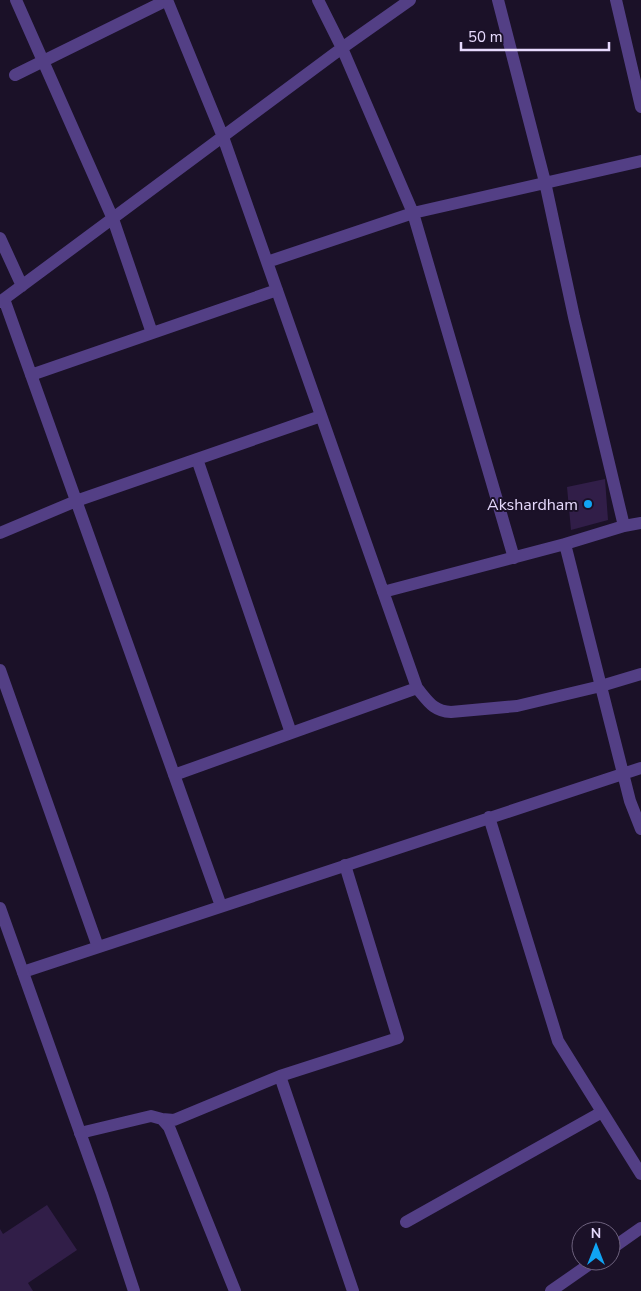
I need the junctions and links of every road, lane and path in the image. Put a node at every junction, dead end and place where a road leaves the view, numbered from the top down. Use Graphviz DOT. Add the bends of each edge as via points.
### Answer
graph roads {
  1 [pos="16,0"];
  2 [pos="167,0"];
  3 [pos="318,0"];
  4 [pos="410,0"];
  5 [pos="498,0"];
  6 [pos="616,0"];
  7 [pos="342,48"];
  8 [pos="43,62"];
  9 [pos="15,75"];
  10 [pos="641,107"];
  11 [pos="223,137"];
  12 [pos="641,161"];
  13 [pos="545,182"];
  14 [pos="413,213"];
  15 [pos="113,219"];
  16 [pos="0,238"];
  17 [pos="267,262"];
  18 [pos="22,286"];
  19 [pos="277,290"];
  20 [pos="2,300"];
  21 [pos="152,333"];
  22 [pos="31,375"];
  23 [pos="321,416"];
  24 [pos="197,459"];
  25 [pos="76,500"];
  26 [pos="641,524"];
  27 [pos="624,526"];
  28 [pos="0,533"];
  29 [pos="565,544"];
  30 [pos="514,558"];
  31 [pos="383,592"];
  32 [pos="0,670"];
  33 [pos="641,674"];
  34 [pos="601,686"];
  35 [pos="417,688"];
  36 [pos="291,733"];
  37 [pos="641,768"];
  38 [pos="623,773"];
  39 [pos="174,775"];
  40 [pos="488,818"];
  41 [pos="641,829"];
  42 [pos="345,865"];
  43 [pos="221,906"];
  44 [pos="0,908"];
  45 [pos="98,947"];
  46 [pos="23,972"];
  47 [pos="280,1076"];
  48 [pos="602,1112"];
  49 [pos="162,1119"];
  50 [pos="80,1133"];
  51 [pos="641,1174"];
  52 [pos="406,1222"];
  53 [pos="641,1228"];
  54 [pos="621,1242"];
  55 [pos="580,1271"];
  56 [pos="134,1291"];
  57 [pos="235,1291"];
  58 [pos="353,1291"];
  59 [pos="551,1291"];
  1 -- 8 [label="street"];
  2 -- 8 [label="street"];
  2 -- 11 [label="street"];
  3 -- 7 [label="street"];
  4 -- 7 [label="street"];
  5 -- 13 [label="street"];
  6 -- 10 [label="street"];
  7 -- 11 [label="street"];
  7 -- 14 [label="street"];
  8 -- 9 [label="street"];
  8 -- 15 [label="street"];
  11 -- 15 [label="street"];
  11 -- 17 [label="street"];
  12 -- 13 [label="street"];
  13 -- 14 [label="street"];
  13 -- 27 [label="street"];
  14 -- 17 [label="street"];
  14 -- 30 [label="street"];
  15 -- 18 [label="street"];
  15 -- 21 [label="street"];
  16 -- 18 [label="street"];
  17 -- 19 [label="street"];
  18 -- 20 [label="street"];
  19 -- 21 [label="street"];
  19 -- 23 [label="street"];
  20 -- 22 [label="street"];
  21 -- 22 [label="street"];
  22 -- 25 [label="street"];
  23 -- 24 [label="street"];
  23 -- 31 [label="street"];
  24 -- 25 [label="street"];
  24 -- 36 [label="street"];
  25 -- 28 [label="street"];
  25 -- 39 [label="street"];
  26 -- 27 [label="street"];
  27 -- 29 [label="street"];
  29 -- 30 [label="street"];
  29 -- 34 [label="street"];
  30 -- 31 [label="street"];
  31 -- 35 [label="street"];
  32 -- 45 [label="street"];
  33 -- 34 [label="street"];
  34 -- 35 [label="street" via="517,706 451,712 440,712"];
  34 -- 38 [label="street"];
  35 -- 36 [label="street"];
  36 -- 39 [label="street"];
  37 -- 38 [label="street"];
  38 -- 40 [label="street"];
  38 -- 41 [label="street"];
  39 -- 43 [label="street"];
  40 -- 42 [label="street"];
  40 -- 48 [label="street" via="558,1041"];
  42 -- 43 [label="street"];
  42 -- 47 [label="street" via="398,1038"];
  43 -- 45 [label="street"];
  44 -- 46 [label="street"];
  45 -- 46 [label="street"];
  46 -- 50 [label="street"];
  47 -- 49 [label="street" via="174,1120"];
  47 -- 58 [label="street"];
  48 -- 51 [label="street"];
  48 -- 52 [label="street"];
  49 -- 50 [label="street" via="151,1116"];
  49 -- 57 [label="street" via="169,1127"];
  50 -- 56 [label="street"];
  53 -- 54 [label="street"];
  55 -- 59 [label="street"];
}
